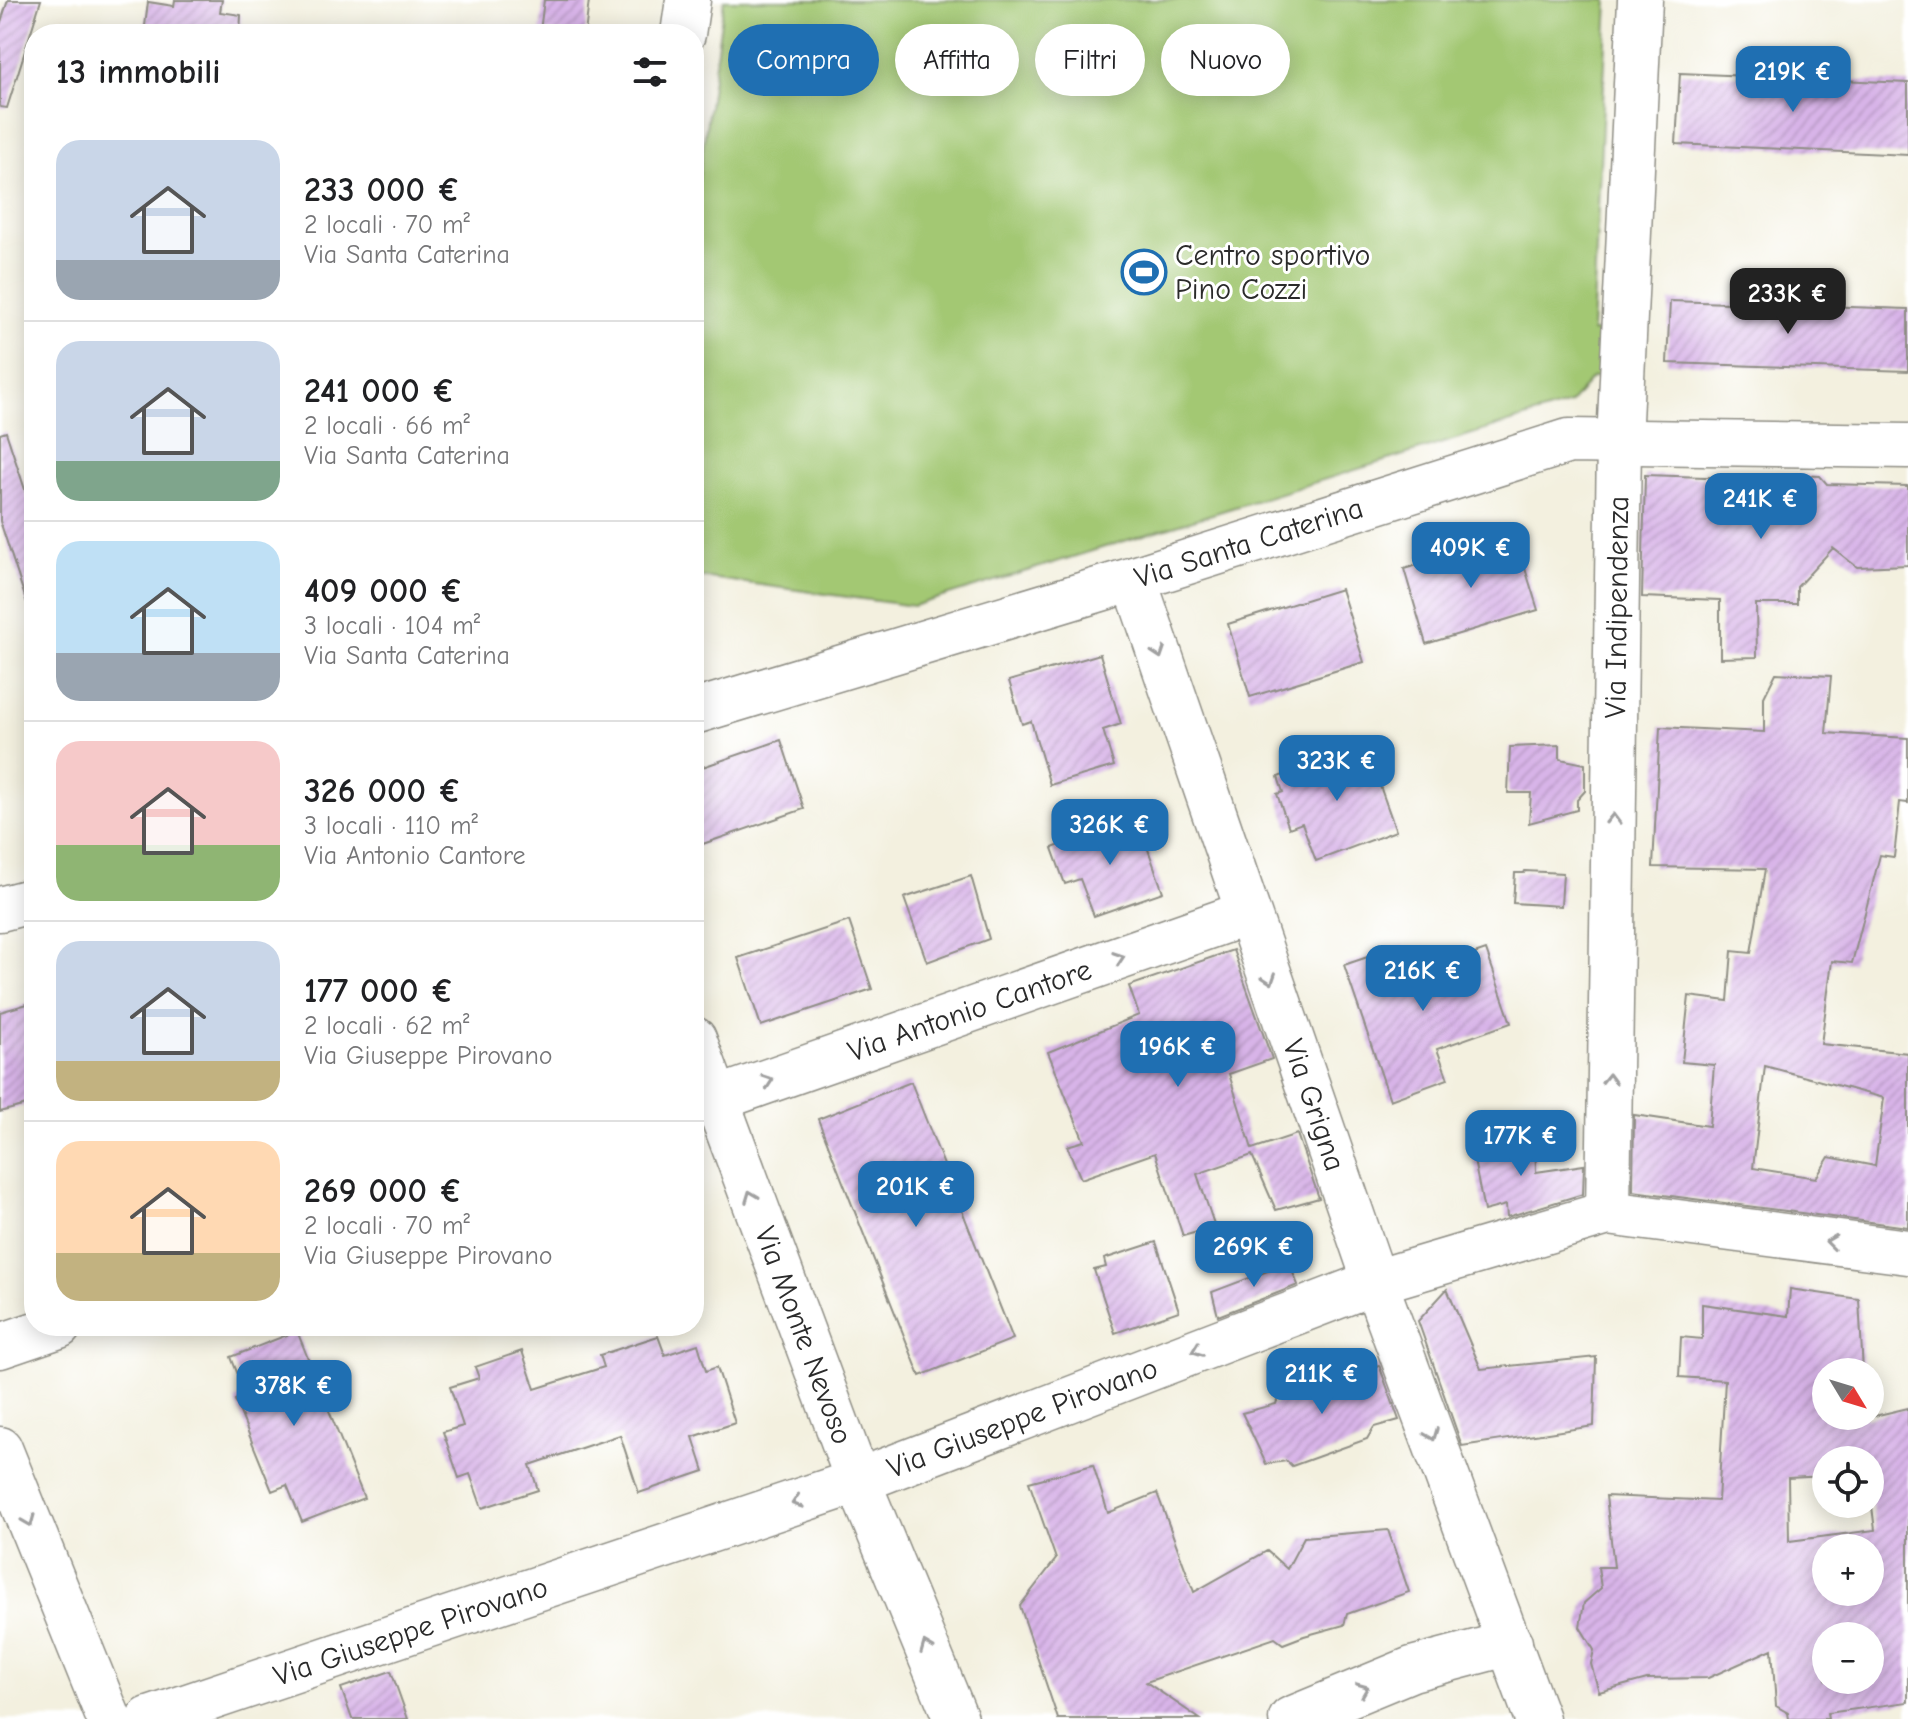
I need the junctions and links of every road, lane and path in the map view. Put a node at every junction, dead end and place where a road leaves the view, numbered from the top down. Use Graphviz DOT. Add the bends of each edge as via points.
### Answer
graph roads {
  1 [pos="688,0"];
  2 [pos="1640,0"];
  3 [pos="684,24"];
  4 [pos="1619,442"];
  5 [pos="1908,446"];
  6 [pos="1134,579"];
  7 [pos="704,709"];
  8 [pos="24,903"];
  9 [pos="0,909"];
  10 [pos="1247,913"];
  11 [pos="704,1103"];
  12 [pos="1608,1213"];
  13 [pos="1908,1252"];
  14 [pos="1375,1282"];
  15 [pos="30,1336"];
  16 [pos="0,1346"];
  17 [pos="0,1449"];
  18 [pos="858,1481"];
  19 [pos="1510,1643"];
  20 [pos="109,1719"];
  21 [pos="149,1719"];
  22 [pos="956,1719"];
  23 [pos="1291,1719"];
  24 [pos="1537,1719"];
  1 -- 3 [label="street"];
  2 -- 4 [label="street, Via Indipendenza"];
  4 -- 5 [label="street, Via Santa Caterina"];
  4 -- 6 [label="street, Via Santa Caterina" via="1569,441"];
  12 -- 4 [label="street, Via Indipendenza, one-way"];
  6 -- 7 [label="street, Via Santa Caterina"];
  6 -- 10 [label="street, Via Grigna, one-way"];
  8 -- 9 [label="street"];
  11 -- 10 [label="street, Via Antonio Cantore, one-way"];
  10 -- 14 [label="street, Via Grigna, one-way"];
  18 -- 11 [label="street, Via Monte Nevoso, one-way"];
  13 -- 12 [label="street, Via Giuseppe Pirovano, one-way"];
  12 -- 14 [label="street, Via Giuseppe Pirovano"];
  14 -- 18 [label="street, Via Giuseppe Pirovano, one-way"];
  14 -- 19 [label="street, Via Grigna, one-way"];
  15 -- 16 [label="street"];
  17 -- 20 [label="street, one-way"];
  18 -- 21 [label="street, Via Giuseppe Pirovano, one-way"];
  22 -- 18 [label="street, Via Monte Nevoso, one-way"];
  23 -- 19 [label="street, one-way" via="1412,1669"];
  19 -- 24 [label="street, Via Grigna"];
}
